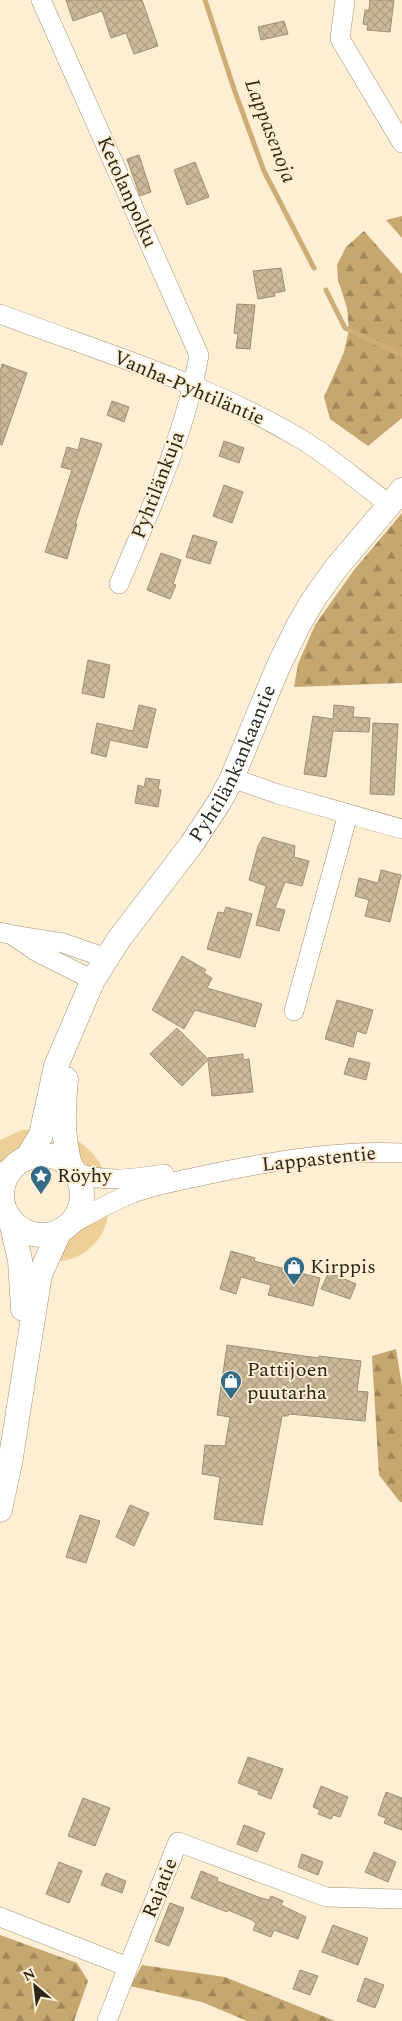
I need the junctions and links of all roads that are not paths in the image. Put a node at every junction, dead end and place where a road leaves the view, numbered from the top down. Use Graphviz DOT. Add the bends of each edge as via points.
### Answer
graph roads {
  1 [pos="41,0"];
  2 [pos="345,0"];
  3 [pos="402,143"];
  4 [pos="0,314"];
  5 [pos="194,386"];
  6 [pos="395,497"];
  7 [pos="119,584"];
  8 [pos="232,778"];
  9 [pos="348,814"];
  10 [pos="402,829"];
  11 [pos="6,934"];
  12 [pos="106,958"];
  13 [pos="93,980"];
  14 [pos="294,1010"];
  15 [pos="68,1040"];
  16 [pos="402,1153"];
  17 [pos="15,1165"];
  18 [pos="235,1169"];
  19 [pos="73,1170"];
  20 [pos="6,1217"];
  21 [pos="65,1228"];
  22 [pos="26,1353"];
  23 [pos="0,1510"];
  24 [pos="400,1899"];
  25 [pos="0,1917"];
  26 [pos="128,1967"];
  27 [pos="107,2021"];
  1 -- 5 [label="street, Ketolanpolku" via="199,355"];
  2 -- 3 [label="street" via="340,39"];
  4 -- 5 [label="street, Vanha-Pyhtiläntie"];
  5 -- 6 [label="street, Vanha-Pyhtiläntie" via="248,410"];
  5 -- 7 [label="street, Pyhtilänkuja" via="162,481"];
  6 -- 8 [label="street, Pyhtilänkankaantie" via="312,600 278,667"];
  8 -- 9 [label="street"];
  8 -- 12 [label="street, Pyhtilänkankaantie" via="205,826"];
  9 -- 10 [label="street"];
  9 -- 14 [label="street"];
  11 -- 12 [label="street" via="63,943"];
  11 -- 13 [label="street"];
  12 -- 13 [label="street, Pyhtilänkankaantie"];
  13 -- 15 [label="street, Pyhtilänkankaantie"];
  15 -- 17 [label="street, Pyhtilänkankaantie" via="56,1066 41,1135"];
  15 -- 19 [label="street, Pyhtilänkankaantie" via="62,1122"];
  16 -- 18 [label="street, Lappastentie" via="332,1155"];
  17 -- 19 [label="street" via="39,1155 51,1156 62,1160"];
  17 -- 20 [label="street" via="6,1176 1,1191"];
  18 -- 19 [label="street, Lappastentie" via="119,1180 89,1177"];
  18 -- 21 [label="street, Lappastentie" via="131,1194"];
  19 -- 21 [label="street" via="81,1184 82,1203 77,1215"];
  20 -- 21 [label="street" via="22,1231 34,1235 48,1236"];
  20 -- 22 [label="street" via="20,1260"];
  21 -- 22 [label="street" via="40,1274"];
  22 -- 23 [label="street"];
  24 -- 26 [label="street, Rajatie" via="326,1897 178,1842"];
  25 -- 26 [label="street"];
  26 -- 27 [label="street"];
}
